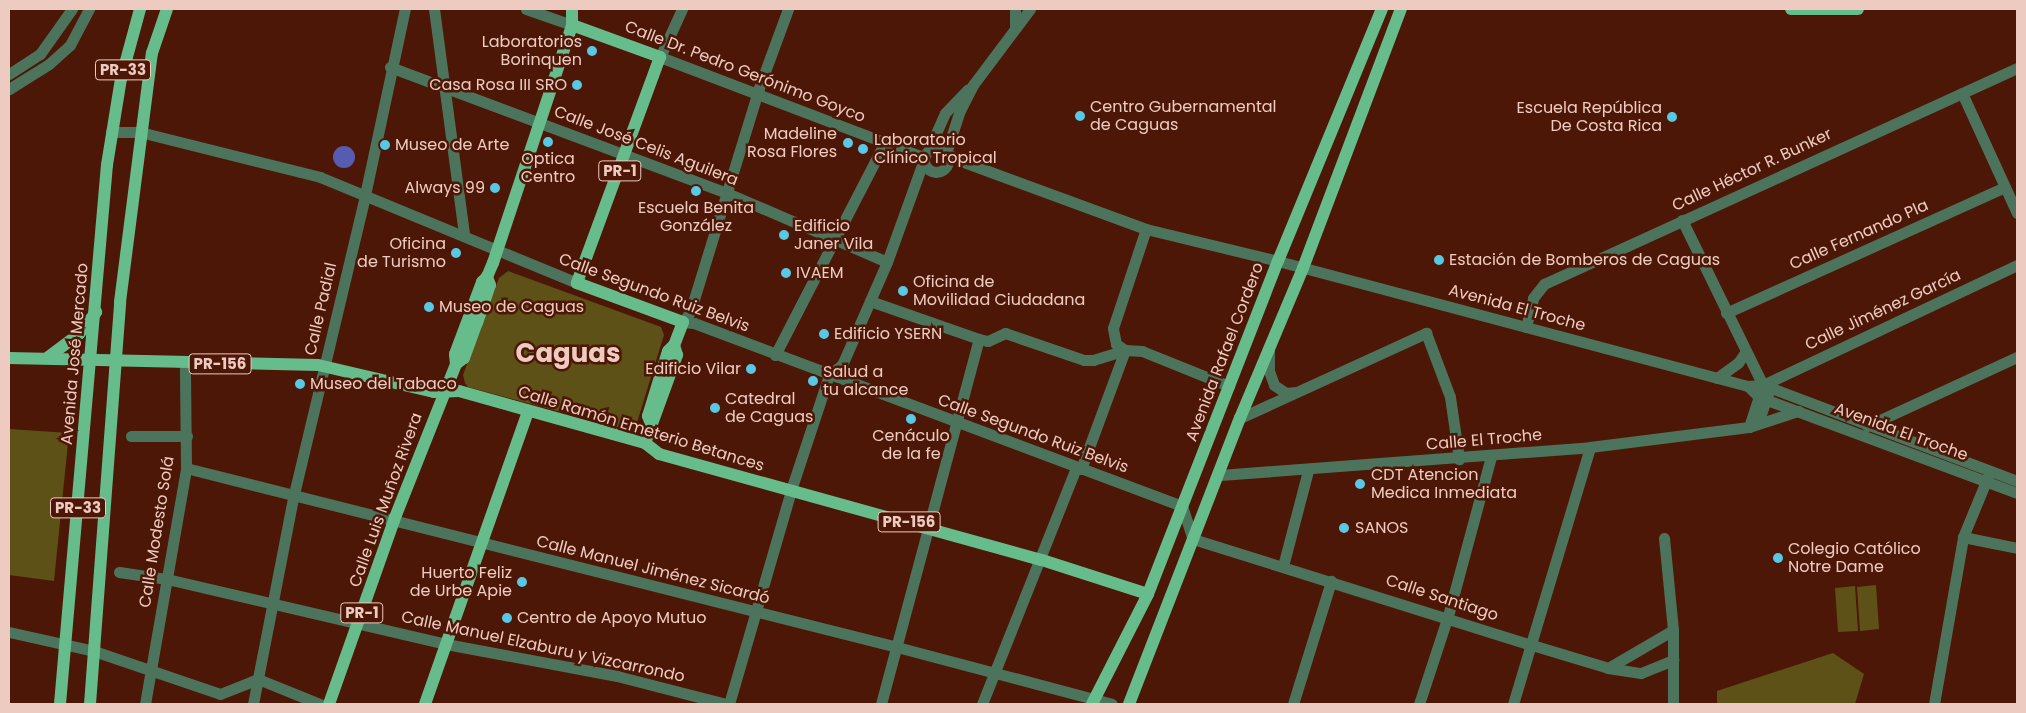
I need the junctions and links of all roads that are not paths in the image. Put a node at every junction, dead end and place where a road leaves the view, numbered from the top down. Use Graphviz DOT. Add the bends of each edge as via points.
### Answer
graph roads {
  1 [pos="72,9"];
  2 [pos="89,9"];
  3 [pos="140,9"];
  4 [pos="167,9"];
  5 [pos="405,9"];
  6 [pos="434,9"];
  7 [pos="526,9"];
  8 [pos="572,9"];
  9 [pos="682,9"];
  10 [pos="788,9"];
  11 [pos="1015,9"];
  12 [pos="1030,9"];
  13 [pos="1401,9"];
  14 [pos="1406,9"];
  15 [pos="1791,9"];
  16 [pos="1858,9"];
  17 [pos="1381,11"];
  18 [pos="572,25"];
  19 [pos="1394,27"];
  20 [pos="1015,28"];
  21 [pos="660,57"];
  22 [pos="390,67"];
  23 [pos="2017,68"];
  24 [pos="9,74"];
  25 [pos="973,84"];
  26 [pos="444,86"];
  27 [pos="9,89"];
  28 [pos="1962,93"];
  29 [pos="758,94"];
  30 [pos="538,123"];
  31 [pos="111,132"];
  32 [pos="140,132"];
  33 [pos="885,142"];
  34 [pos="946,153"];
  35 [pos="625,156"];
  36 [pos="925,156"];
  37 [pos="961,161"];
  38 [pos="942,169"];
  39 [pos="918,181"];
  40 [pos="2005,187"];
  41 [pos="727,193"];
  42 [pos="365,195"];
  43 [pos="2017,213"];
  44 [pos="1682,220"];
  45 [pos="1146,229"];
  46 [pos="464,235"];
  47 [pos="834,238"];
  48 [pos="495,252"];
  49 [pos="1278,261"];
  50 [pos="887,262"];
  51 [pos="2017,265"];
  52 [pos="1303,268"];
  53 [pos="576,283"];
  54 [pos="870,301"];
  55 [pos="96,312"];
  56 [pos="1726,313"];
  57 [pos="683,322"];
  58 [pos="1526,327"];
  59 [pos="979,340"];
  60 [pos="1269,348"];
  61 [pos="1125,350"];
  62 [pos="1746,351"];
  63 [pos="775,354"];
  64 [pos="2017,357"];
  65 [pos="9,358"];
  66 [pos="47,358"];
  67 [pos="92,359"];
  68 [pos="115,362"];
  69 [pos="185,364"];
  70 [pos="325,366"];
  71 [pos="1788,373"];
  72 [pos="829,375"];
  73 [pos="1717,378"];
  74 [pos="1769,384"];
  75 [pos="1229,386"];
  76 [pos="1748,386"];
  77 [pos="446,390"];
  78 [pos="1306,390"];
  79 [pos="1786,393"];
  80 [pos="1762,398"];
  81 [pos="528,411"];
  82 [pos="1798,411"];
  83 [pos="1240,418"];
  84 [pos="956,422"];
  85 [pos="1753,425"];
  86 [pos="1870,425"];
  87 [pos="1854,432"];
  88 [pos="131,436"];
  89 [pos="187,436"];
  90 [pos="645,443"];
  91 [pos="1590,447"];
  92 [pos="1491,457"];
  93 [pos="1459,459"];
  94 [pos="186,468"];
  95 [pos="1078,469"];
  96 [pos="1308,471"];
  97 [pos="1220,475"];
  98 [pos="1988,475"];
  99 [pos="2017,481"];
  100 [pos="791,490"];
  101 [pos="2017,493"];
  102 [pos="294,494"];
  103 [pos="1182,506"];
  104 [pos="394,520"];
  105 [pos="928,527"];
  106 [pos="1964,537"];
  107 [pos="1664,538"];
  108 [pos="1193,539"];
  109 [pos="482,545"];
  110 [pos="2017,548"];
  111 [pos="1042,560"];
  112 [pos="1283,566"];
  113 [pos="119,572"];
  114 [pos="166,579"];
  115 [pos="1331,581"];
  116 [pos="1148,594"];
  117 [pos="273,602"];
  118 [pos="756,613"];
  119 [pos="1448,616"];
  120 [pos="359,624"];
  121 [pos="1673,630"];
  122 [pos="9,632"];
  123 [pos="65,644"];
  124 [pos="446,644"];
  125 [pos="1532,645"];
  126 [pos="897,646"];
  127 [pos="94,651"];
  128 [pos="1673,660"];
  129 [pos="1608,668"];
  130 [pos="151,672"];
  131 [pos="995,673"];
  132 [pos="258,679"];
  133 [pos="1094,701"];
  134 [pos="60,704"];
  135 [pos="90,704"];
  136 [pos="145,704"];
  137 [pos="252,704"];
  138 [pos="320,704"];
  139 [pos="329,704"];
  140 [pos="425,704"];
  141 [pos="728,704"];
  142 [pos="881,704"];
  143 [pos="982,704"];
  144 [pos="1112,704"];
  145 [pos="1129,704"];
  146 [pos="1293,704"];
  147 [pos="1419,704"];
  148 [pos="1514,704"];
  149 [pos="1673,704"];
  150 [pos="1934,704"];
  1 -- 24 [label="street" via="40,54"];
  2 -- 27 [label="street" via="70,45 49,64"];
  3 -- 31 [label="main road, Avenida José Mercado / PR-33" via="121,78"];
  4 -- 32 [label="main road, PR-33" via="152,53"];
  5 -- 22 [label="street, Calle Padial"];
  6 -- 26 [label="street"];
  7 -- 18 [label="street, Calle Dr. Pedro Gerónimo Goyco"];
  8 -- 18 [label="main road, Calle Luis Muñoz Rivera / PR-1"];
  9 -- 21 [label="street"];
  10 -- 29 [label="street"];
  11 -- 20 [label="street"];
  12 -- 20 [label="street"];
  13 -- 19 [label="main road"];
  14 -- 19 [label="main road"];
  15 -- 16 [label="main road"];
  17 -- 49 [label="main road, Avenida Rafael Cordero"];
  18 -- 21 [label="main road, Calle Dr. Pedro Gerónimo Goyco"];
  18 -- 30 [label="main road, Calle Luis Muñoz Rivera / PR-1"];
  19 -- 52 [label="main road"];
  20 -- 25 [label="street"];
  21 -- 29 [label="street, Calle Dr. Pedro Gerónimo Goyco"];
  21 -- 35 [label="main road, PR-1"];
  22 -- 26 [label="street, Calle José Celis Aguilera"];
  22 -- 42 [label="street, Calle Padial"];
  23 -- 28 [label="street, Calle Héctor R. Bunker"];
  25 -- 34 [label="street"];
  25 -- 36 [label="street" via="945,114"];
  26 -- 30 [label="street, Calle José Celis Aguilera"];
  26 -- 46 [label="street"];
  28 -- 40 [label="street"];
  28 -- 44 [label="street, Calle Héctor R. Bunker"];
  29 -- 33 [label="street, Calle Dr. Pedro Gerónimo Goyco"];
  29 -- 41 [label="street"];
  30 -- 35 [label="street, Calle José Celis Aguilera"];
  30 -- 48 [label="main road, Calle Luis Muñoz Rivera / PR-1"];
  31 -- 32 [label="street, Calle Segundo Ruiz Belvis"];
  31 -- 55 [label="main road, Avenida José Mercado / PR-33"];
  32 -- 42 [label="street, Calle Segundo Ruiz Belvis" via="305,172"];
  32 -- 68 [label="main road, PR-33"];
  33 -- 36 [label="street, Calle Dr. Pedro Gerónimo Goyco"];
  33 -- 47 [label="street"];
  34 -- 36 [label="street" via="936,147"];
  34 -- 37 [label="street"];
  34 -- 38 [label="street"];
  35 -- 41 [label="street, Calle José Celis Aguilera"];
  35 -- 53 [label="main road, PR-1"];
  36 -- 38 [label="street" via="928,170"];
  36 -- 39 [label="street"];
  37 -- 38 [label="street"];
  37 -- 45 [label="street"];
  38 -- 39 [label="street"];
  39 -- 50 [label="street"];
  40 -- 43 [label="street"];
  40 -- 56 [label="street, Calle Fernando Pla"];
  41 -- 47 [label="street, Calle José Celis Aguilera"];
  41 -- 57 [label="street" via="690,312"];
  42 -- 46 [label="street, Calle Segundo Ruiz Belvis"];
  42 -- 70 [label="street, Calle Padial"];
  44 -- 56 [label="street"];
  44 -- 58 [label="street, Calle Héctor R. Bunker" via="1544,284 1533,298"];
  45 -- 49 [label="street"];
  45 -- 61 [label="street" via="1113,328 1116,344"];
  46 -- 48 [label="street, Calle Segundo Ruiz Belvis" via="488,244"];
  47 -- 50 [label="street, Calle José Celis Aguilera"];
  47 -- 63 [label="street"];
  48 -- 53 [label="street, Calle Segundo Ruiz Belvis"];
  48 -- 77 [label="main road, Calle Luis Muñoz Rivera / PR-1" via="488,277 482,282 472,322 455,354 456,364"];
  49 -- 52 [label="street, Avenida El Troche"];
  49 -- 75 [label="main road, Avenida Rafael Cordero"];
  50 -- 54 [label="street"];
  51 -- 71 [label="street, Calle Jiménez García"];
  52 -- 58 [label="street, Avenida El Troche"];
  52 -- 60 [label="main road"];
  53 -- 57 [label="main road, Calle Segundo Ruiz Belvis"];
  54 -- 59 [label="street"];
  54 -- 72 [label="street" via="842,365"];
  55 -- 66 [label="main road" via="79,334"];
  55 -- 67 [label="main road, Avenida José Mercado / PR-33"];
  56 -- 62 [label="street"];
  57 -- 63 [label="street, Calle Segundo Ruiz Belvis" via="694,323"];
  57 -- 90 [label="main road" via="674,346 677,355 663,385 656,419"];
  58 -- 73 [label="street, Avenida El Troche"];
  59 -- 61 [label="street" via="988,342 1005,333 1084,360"];
  59 -- 84 [label="street"];
  60 -- 78 [label="street" via="1270,379 1278,390 1286,393"];
  60 -- 83 [label="main road"];
  61 -- 75 [label="street" via="1142,351"];
  61 -- 95 [label="street"];
  62 -- 73 [label="street" via="1738,363"];
  62 -- 74 [label="street"];
  63 -- 72 [label="street, Calle Segundo Ruiz Belvis"];
  64 -- 86 [label="street"];
  65 -- 66 [label="main road, PR-156"];
  66 -- 67 [label="main road, PR-156"];
  67 -- 68 [label="main road, PR-156"];
  67 -- 123 [label="main road, Avenida José Mercado / PR-33"];
  68 -- 69 [label="main road, Calle Ramón Emeterio Betances / PR-156"];
  68 -- 127 [label="main road, PR-33"];
  69 -- 70 [label="main road, Calle Ramón Emeterio Betances / PR-156"];
  69 -- 89 [label="street, Calle Modesto Solá"];
  70 -- 77 [label="main road, Calle Ramón Emeterio Betances / PR-156" via="434,392"];
  70 -- 102 [label="street, Calle Padial"];
  71 -- 74 [label="street, Calle Jiménez García"];
  71 -- 79 [label="street"];
  72 -- 84 [label="street, Calle Segundo Ruiz Belvis"];
  72 -- 100 [label="street"];
  73 -- 76 [label="street, Avenida El Troche"];
  74 -- 76 [label="street, Avenida El Troche"];
  74 -- 79 [label="street, Avenida El Troche"];
  74 -- 80 [label="street"];
  75 -- 103 [label="main road, Avenida Rafael Cordero"];
  76 -- 80 [label="street, Avenida El Troche"];
  77 -- 81 [label="main road, Calle Ramón Emeterio Betances / PR-156"];
  77 -- 104 [label="main road, Calle Luis Muñoz Rivera / PR-1" via="439,400"];
  78 -- 83 [label="street"];
  78 -- 93 [label="street" via="1426,333 1450,397"];
  79 -- 86 [label="street, Avenida El Troche"];
  80 -- 82 [label="street, Avenida El Troche"];
  80 -- 85 [label="street"];
  81 -- 90 [label="main road, Calle Ramón Emeterio Betances"];
  81 -- 109 [label="main road"];
  82 -- 85 [label="street, Calle El Troche"];
  82 -- 87 [label="street, Avenida El Troche"];
  83 -- 97 [label="main road"];
  84 -- 95 [label="street, Calle Segundo Ruiz Belvis"];
  84 -- 105 [label="street"];
  85 -- 91 [label="street, Calle El Troche"];
  86 -- 87 [label="street"];
  86 -- 98 [label="street, Avenida El Troche"];
  87 -- 98 [label="street, Avenida El Troche"];
  88 -- 89 [label="street"];
  89 -- 94 [label="street, Calle Modesto Solá"];
  90 -- 100 [label="main road, Calle Ramón Emeterio Betances / PR-156" via="659,454"];
  91 -- 92 [label="street, Calle El Troche"];
  91 -- 125 [label="street"];
  92 -- 93 [label="street, Calle El Troche"];
  92 -- 119 [label="street"];
  93 -- 96 [label="street, Calle El Troche"];
  94 -- 102 [label="street, Calle Manuel Jiménez Sicardó"];
  94 -- 114 [label="street, Calle Modesto Solá"];
  95 -- 103 [label="street, Calle Segundo Ruiz Belvis"];
  95 -- 111 [label="street"];
  96 -- 97 [label="street, Calle El Troche"];
  96 -- 112 [label="street"];
  97 -- 108 [label="main road"];
  98 -- 99 [label="street, Avenida El Troche"];
  98 -- 101 [label="street, Avenida El Troche"];
  98 -- 106 [label="street"];
  100 -- 105 [label="main road, Calle Ramón Emeterio Betances / PR-156"];
  100 -- 118 [label="street"];
  102 -- 104 [label="street, Calle Manuel Jiménez Sicardó"];
  102 -- 117 [label="street, Calle Padial"];
  103 -- 108 [label="street"];
  103 -- 116 [label="main road, Avenida Rafael Cordero"];
  104 -- 109 [label="street, Calle Manuel Jiménez Sicardó"];
  104 -- 120 [label="main road, Calle Luis Muñoz Rivera / PR-1"];
  105 -- 111 [label="main road, Calle Ramón Emeterio Betances / PR-156"];
  105 -- 126 [label="street"];
  106 -- 110 [label="street"];
  106 -- 150 [label="street"];
  107 -- 121 [label="street"];
  108 -- 112 [label="street, Calle Santiago"];
  108 -- 145 [label="main road"];
  109 -- 118 [label="street, Calle Manuel Jiménez Sicardó"];
  109 -- 124 [label="main road"];
  111 -- 116 [label="main road, Calle Ramón Emeterio Betances / PR-156"];
  111 -- 131 [label="street"];
  112 -- 115 [label="street, Calle Santiago"];
  113 -- 114 [label="street, Calle Manuel Elzaburu y Vizcarrondo"];
  114 -- 117 [label="street, Calle Manuel Elzaburu y Vizcarrondo"];
  114 -- 130 [label="street, Calle Modesto Solá"];
  115 -- 119 [label="street, Calle Santiago"];
  115 -- 146 [label="street"];
  116 -- 133 [label="main road, Avenida Rafael Cordero"];
  117 -- 120 [label="street, Calle Manuel Elzaburu y Vizcarrondo"];
  117 -- 132 [label="street, Calle Padial"];
  118 -- 126 [label="street, Calle Manuel Jiménez Sicardó"];
  118 -- 141 [label="street"];
  119 -- 125 [label="street, Calle Santiago"];
  119 -- 147 [label="street"];
  120 -- 124 [label="street, Calle Manuel Elzaburu y Vizcarrondo"];
  120 -- 139 [label="main road, Calle Luis Muñoz Rivera / PR-1"];
  121 -- 128 [label="street"];
  121 -- 129 [label="street"];
  122 -- 123 [label="street"];
  123 -- 127 [label="street"];
  123 -- 134 [label="main road, Avenida José Mercado / PR-33"];
  124 -- 140 [label="main road"];
  124 -- 141 [label="street, Calle Manuel Elzaburu y Vizcarrondo" via="617,676"];
  125 -- 129 [label="street, Calle Santiago"];
  125 -- 148 [label="street"];
  126 -- 131 [label="street, Calle Manuel Jiménez Sicardó"];
  126 -- 142 [label="street"];
  127 -- 130 [label="street"];
  127 -- 135 [label="main road, PR-33"];
  128 -- 129 [label="street, Calle Santiago" via="1641,674"];
  128 -- 149 [label="street"];
  130 -- 132 [label="street" via="220,694"];
  130 -- 136 [label="street, Calle Modesto Solá"];
  131 -- 133 [label="street, Calle Manuel Jiménez Sicardó"];
  131 -- 143 [label="street"];
  132 -- 137 [label="street, Calle Padial"];
  132 -- 138 [label="street"];
  133 -- 144 [label="street, Calle Manuel Jiménez Sicardó"];
}
